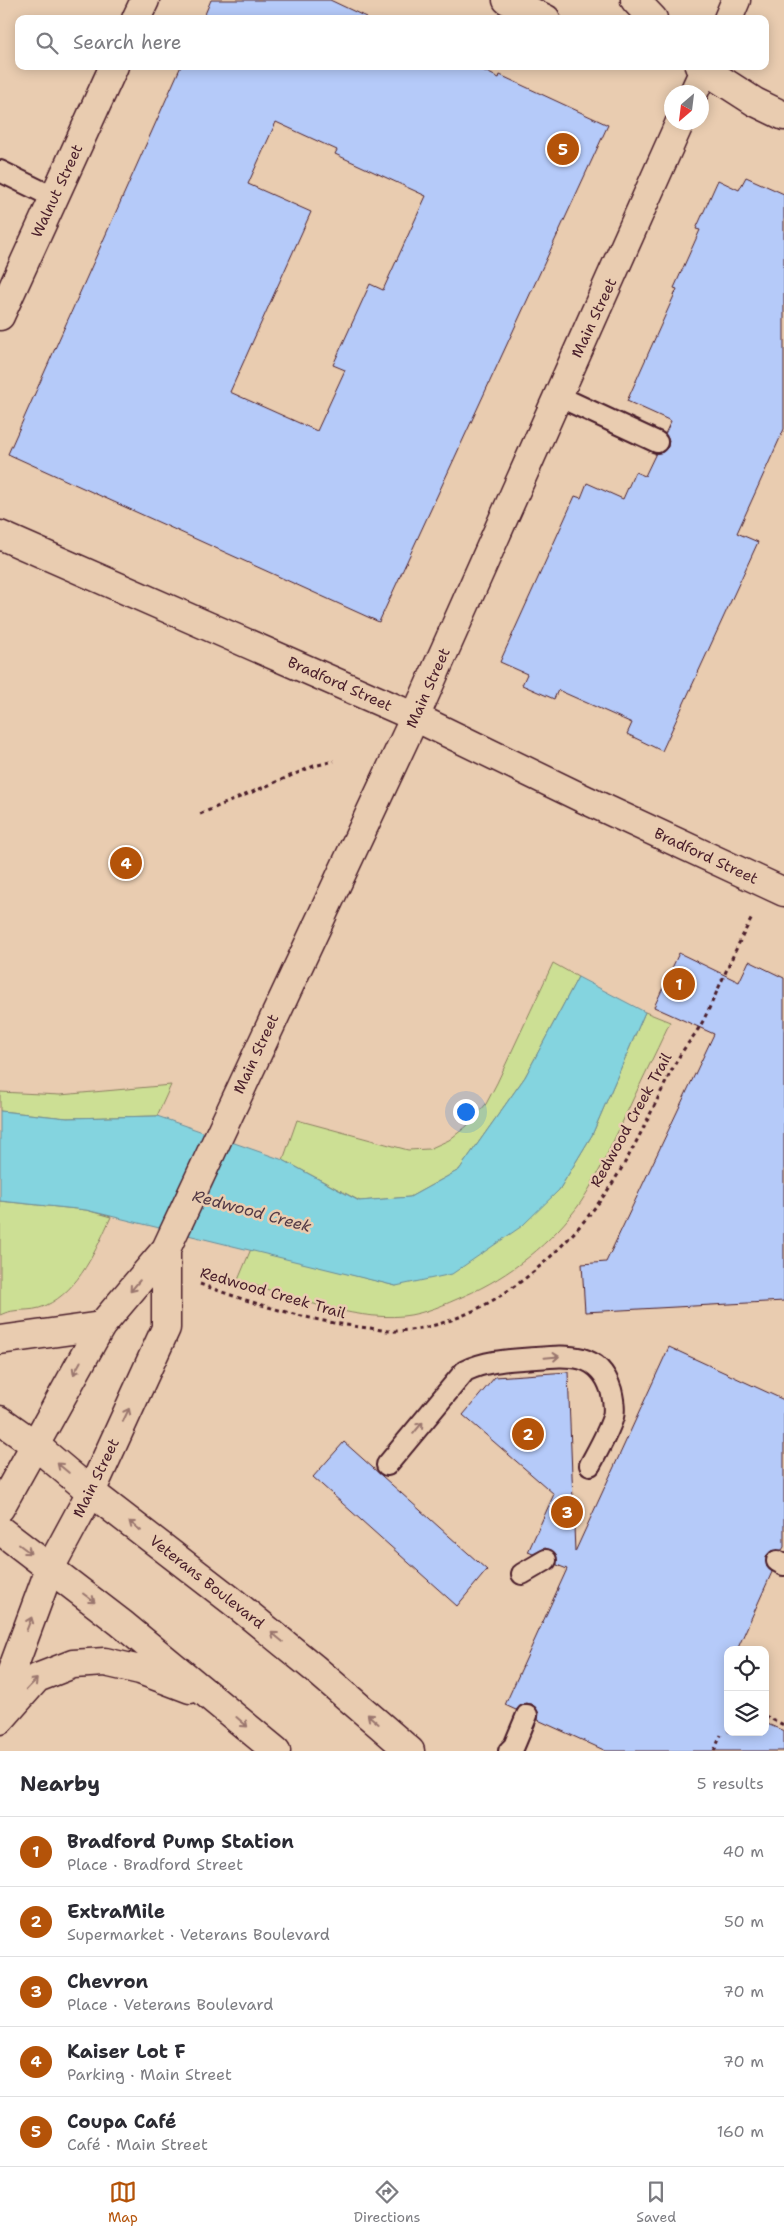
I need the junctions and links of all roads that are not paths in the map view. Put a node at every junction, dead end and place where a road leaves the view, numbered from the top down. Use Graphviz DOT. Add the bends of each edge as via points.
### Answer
graph roads {
  1 [pos="144,0"];
  2 [pos="507,0"];
  3 [pos="635,0"];
  4 [pos="736,0"];
  5 [pos="138,15"];
  6 [pos="538,15"];
  7 [pos="649,15"];
  8 [pos="730,15"];
  9 [pos="112,70"];
  10 [pos="698,72"];
  11 [pos="784,116"];
  12 [pos="676,130"];
  13 [pos="0,171"];
  14 [pos="53,197"];
  15 [pos="0,316"];
  16 [pos="558,396"];
  17 [pos="657,442"];
  18 [pos="0,535"];
  19 [pos="415,717"];
  20 [pos="777,888"];
  21 [pos="166,1260"];
  22 [pos="101,1326"];
  23 [pos="0,1340"];
  24 [pos="0,1420"];
  25 [pos="34,1444"];
  26 [pos="387,1465"];
  27 [pos="590,1465"];
  28 [pos="91,1492"];
  29 [pos="0,1508"];
  30 [pos="0,1530"];
  31 [pos="546,1560"];
  32 [pos="50,1568"];
  33 [pos="522,1574"];
  34 [pos="216,1700"];
  35 [pos="0,1703"];
  36 [pos="527,1715"];
  37 [pos="0,1720"];
  38 [pos="276,1751"];
  39 [pos="410,1751"];
  40 [pos="509,1751"];
  1 -- 5 [label="street"];
  2 -- 6 [label="street"];
  3 -- 7 [label="street"];
  4 -- 8 [label="street"];
  9 -- 14 [label="street, Walnut Street"];
  10 -- 11 [label="street"];
  12 -- 16 [label="street, Main Street"];
  13 -- 14 [label="lane"];
  14 -- 15 [label="street, Walnut Street"];
  16 -- 17 [label="lane"];
  16 -- 19 [label="street, Main Street"];
  18 -- 19 [label="street, Bradford Street"];
  19 -- 20 [label="street, Bradford Street"];
  19 -- 21 [label="street, Main Street" via="236,1097"];
  21 -- 22 [label="street, Main Street, one-way"];
  28 -- 21 [label="street, Main Street, one-way" via="166,1328"];
  22 -- 23 [label="street"];
  22 -- 25 [label="street, Main Street, one-way"];
  24 -- 25 [label="street, Veterans Boulevard"];
  28 -- 25 [label="street, Veterans Boulevard, one-way"];
  25 -- 29 [label="street, Main Street"];
  26 -- 27 [label="lane, one-way" via="465,1371 494,1362 567,1355 585,1359 597,1367 608,1382 613,1397 613,1416"];
  28 -- 32 [label="street, Main Street"];
  39 -- 28 [label="street, Veterans Boulevard, one-way" via="307,1662"];
  30 -- 32 [label="street, one-way"];
  31 -- 33 [label="lane"];
  32 -- 34 [label="street, one-way"];
  35 -- 32 [label="street, Main Street, one-way"];
  37 -- 34 [label="street, one-way" via="37,1678 73,1664 105,1662 140,1670"];
  34 -- 38 [label="street, one-way"];
  36 -- 40 [label="lane"];
}
